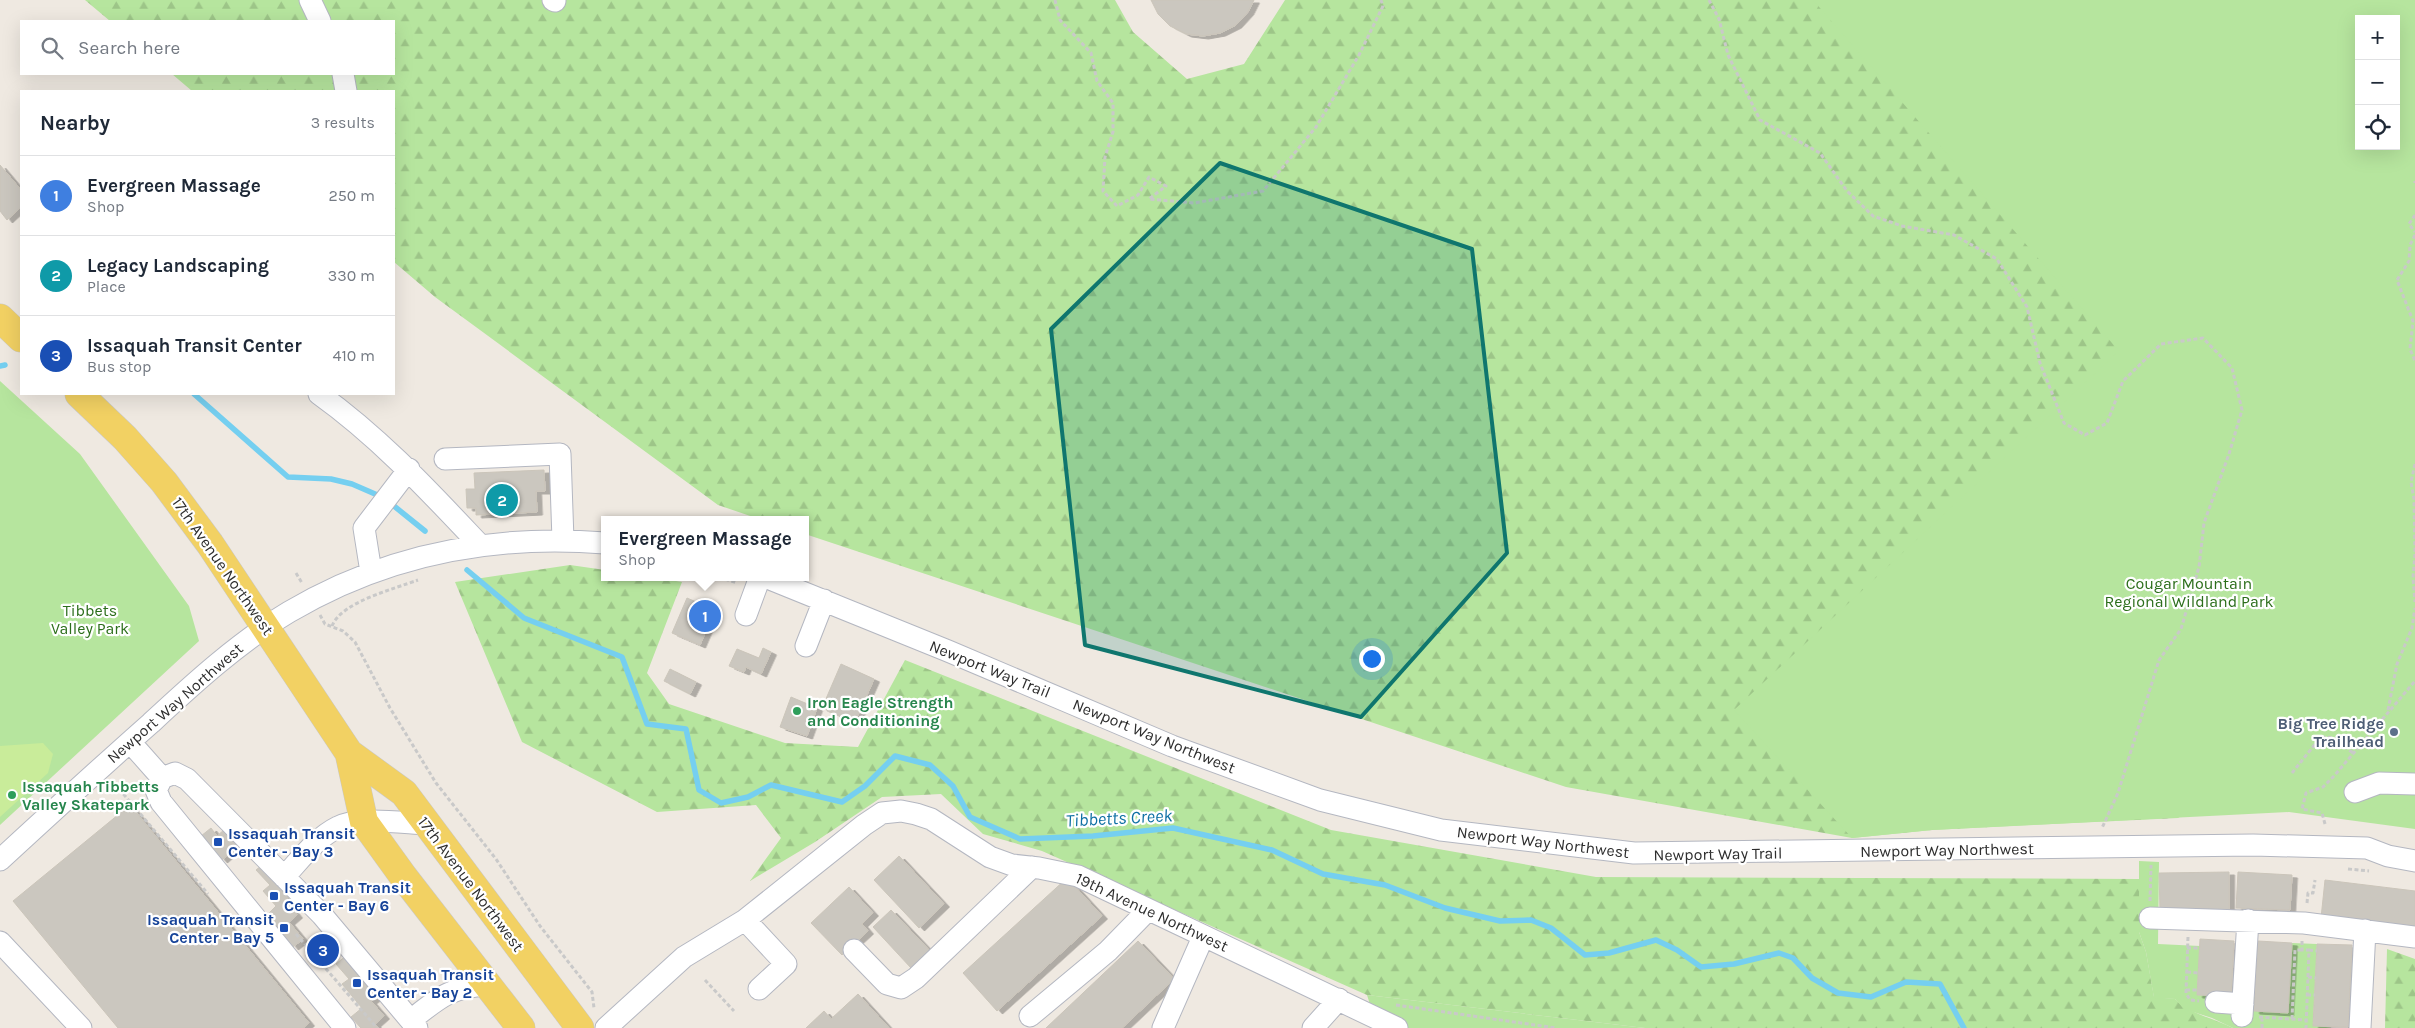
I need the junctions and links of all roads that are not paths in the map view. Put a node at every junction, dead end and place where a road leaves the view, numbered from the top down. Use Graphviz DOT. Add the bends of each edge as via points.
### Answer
graph roads {
  1 [pos="310,0"];
  2 [pos="320,20"];
  3 [pos="343,75"];
  4 [pos="346,90"];
  5 [pos="80,395"];
  6 [pos="320,395"];
  7 [pos="445,459"];
  8 [pos="409,469"];
  9 [pos="563,540"];
  10 [pos="601,543"];
  11 [pos="479,544"];
  12 [pos="371,572"];
  13 [pos="761,581"];
  14 [pos="824,600"];
  15 [pos="746,615"];
  16 [pos="266,627"];
  17 [pos="806,646"];
  18 [pos="130,742"];
  19 [pos="349,753"];
  20 [pos="162,778"];
  21 [pos="2415,784"];
  22 [pos="2355,792"];
  23 [pos="364,822"];
  24 [pos="426,824"];
  25 [pos="2415,846"];
  26 [pos="2367,848"];
  27 [pos="0,860"];
  28 [pos="2415,861"];
  29 [pos="1032,867"];
  30 [pos="284,877"];
  31 [pos="1147,911"];
  32 [pos="2150,918"];
  33 [pos="745,920"];
  34 [pos="2248,920"];
  35 [pos="2365,930"];
  36 [pos="1204,937"];
  37 [pos="2415,937"];
  38 [pos="0,942"];
  39 [pos="854,950"];
  40 [pos="487,985"];
  41 [pos="760,989"];
  42 [pos="1339,999"];
  43 [pos="2216,1002"];
  44 [pos="1030,1016"];
  45 [pos="587,1018"];
  46 [pos="414,1024"];
  47 [pos="81,1028"];
  48 [pos="345,1028"];
  49 [pos="521,1028"];
  50 [pos="606,1028"];
  51 [pos="1163,1028"];
  52 [pos="1313,1028"];
  53 [pos="1397,1028"];
  54 [pos="2360,1028"];
  1 -- 2 [label="street"];
  3 -- 4 [label="street"];
  5 -- 16 [label="main road, 17th Avenue Northwest" via="164,482"];
  6 -- 8 [label="street" via="369,432"];
  7 -- 9 [label="street" via="560,454"];
  8 -- 11 [label="street"];
  8 -- 12 [label="street" via="364,528"];
  9 -- 10 [label="street, Newport Way Northwest"];
  9 -- 11 [label="street, Newport Way Northwest"];
  11 -- 12 [label="street, Newport Way Northwest" via="423,555"];
  12 -- 16 [label="street, Newport Way Northwest" via="319,596"];
  13 -- 14 [label="street, Newport Way Northwest"];
  13 -- 15 [label="street"];
  14 -- 17 [label="street"];
  14 -- 26 [label="street, Newport Way Northwest" via="1172,746 1320,800 1442,830 1634,853 2253,845"];
  16 -- 18 [label="street, Newport Way Northwest" via="225,658"];
  16 -- 19 [label="main road, 17th Avenue Northwest"];
  18 -- 20 [label="street"];
  18 -- 27 [label="street, Newport Way Northwest"];
  19 -- 23 [label="main road, 17th Avenue Northwest"];
  19 -- 24 [label="main road, 17th Avenue Northwest" via="404,793"];
  20 -- 30 [label="street" via="168,774 181,775"];
  20 -- 48 [label="street" via="156,790 160,802"];
  21 -- 22 [label="street" via="2379,783"];
  23 -- 24 [label="street"];
  23 -- 30 [label="street" via="348,823 328,833"];
  23 -- 40 [label="main road, 17th Avenue Northwest"];
  24 -- 45 [label="main road, 17th Avenue Northwest"];
  25 -- 26 [label="street, Newport Way Northwest" via="2378,842"];
  26 -- 28 [label="street, Newport Way Northwest"];
  29 -- 31 [label="street, 19th Avenue Northwest" via="1078,876"];
  29 -- 33 [label="street, 19th Avenue Northwest" via="1012,865 990,857 931,819 901,811 882,813"];
  29 -- 39 [label="street" via="901,988 887,984"];
  30 -- 46 [label="street" via="322,916"];
  31 -- 36 [label="street, 19th Avenue Northwest"];
  31 -- 44 [label="street" via="1108,951"];
  32 -- 34 [label="street"];
  33 -- 41 [label="street" via="786,964"];
  33 -- 50 [label="street, 19th Avenue Northwest" via="684,957"];
  34 -- 35 [label="street"];
  34 -- 43 [label="street" via="2249,1012"];
  35 -- 37 [label="street"];
  35 -- 54 [label="street"];
  36 -- 42 [label="street, 19th Avenue Northwest"];
  36 -- 51 [label="street"];
  38 -- 47 [label="street"];
  40 -- 46 [label="street" via="449,992"];
  40 -- 49 [label="main road, 17th Avenue Northwest"];
  42 -- 52 [label="street"];
  42 -- 53 [label="street, 19th Avenue Northwest"];
}
